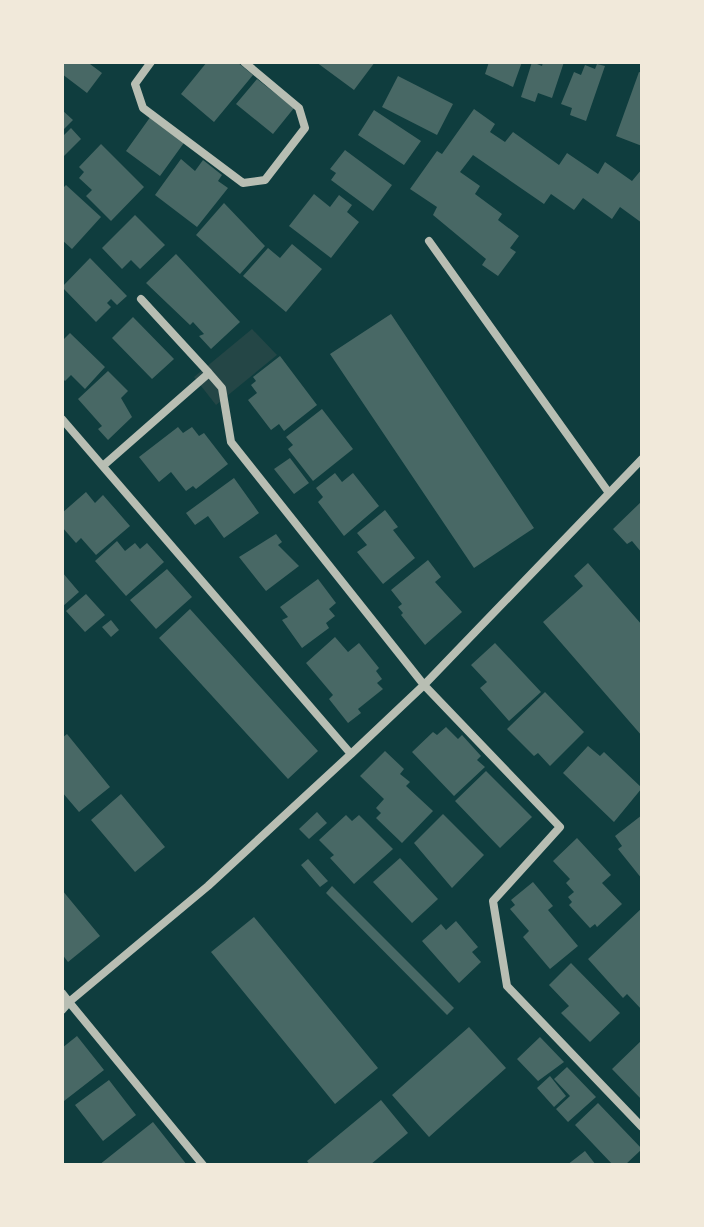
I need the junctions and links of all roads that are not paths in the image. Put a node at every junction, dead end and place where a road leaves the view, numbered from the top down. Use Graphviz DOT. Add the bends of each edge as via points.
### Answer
graph roads {
  1 [pos="151,62"];
  2 [pos="244,62"];
  3 [pos="429,241"];
  4 [pos="141,299"];
  5 [pos="209,373"];
  6 [pos="62,419"];
  7 [pos="642,459"];
  8 [pos="104,465"];
  9 [pos="609,493"];
  10 [pos="424,685"];
  11 [pos="351,754"];
  12 [pos="62,993"];
  13 [pos="69,1002"];
  14 [pos="62,1010"];
  15 [pos="642,1127"];
  16 [pos="203,1165"];
  1 -- 2 [label="street" via="135,84 143,108 243,183 265,180 305,128 299,108"];
  3 -- 9 [label="street"];
  4 -- 5 [label="street"];
  5 -- 8 [label="street"];
  5 -- 10 [label="street" via="222,388 231,442"];
  6 -- 8 [label="street"];
  7 -- 9 [label="street"];
  8 -- 11 [label="street"];
  9 -- 10 [label="street"];
  10 -- 11 [label="street"];
  10 -- 15 [label="street" via="560,827 493,901 507,986"];
  11 -- 13 [label="street" via="208,886"];
  12 -- 13 [label="street"];
  13 -- 14 [label="street"];
  13 -- 16 [label="street"];
}
